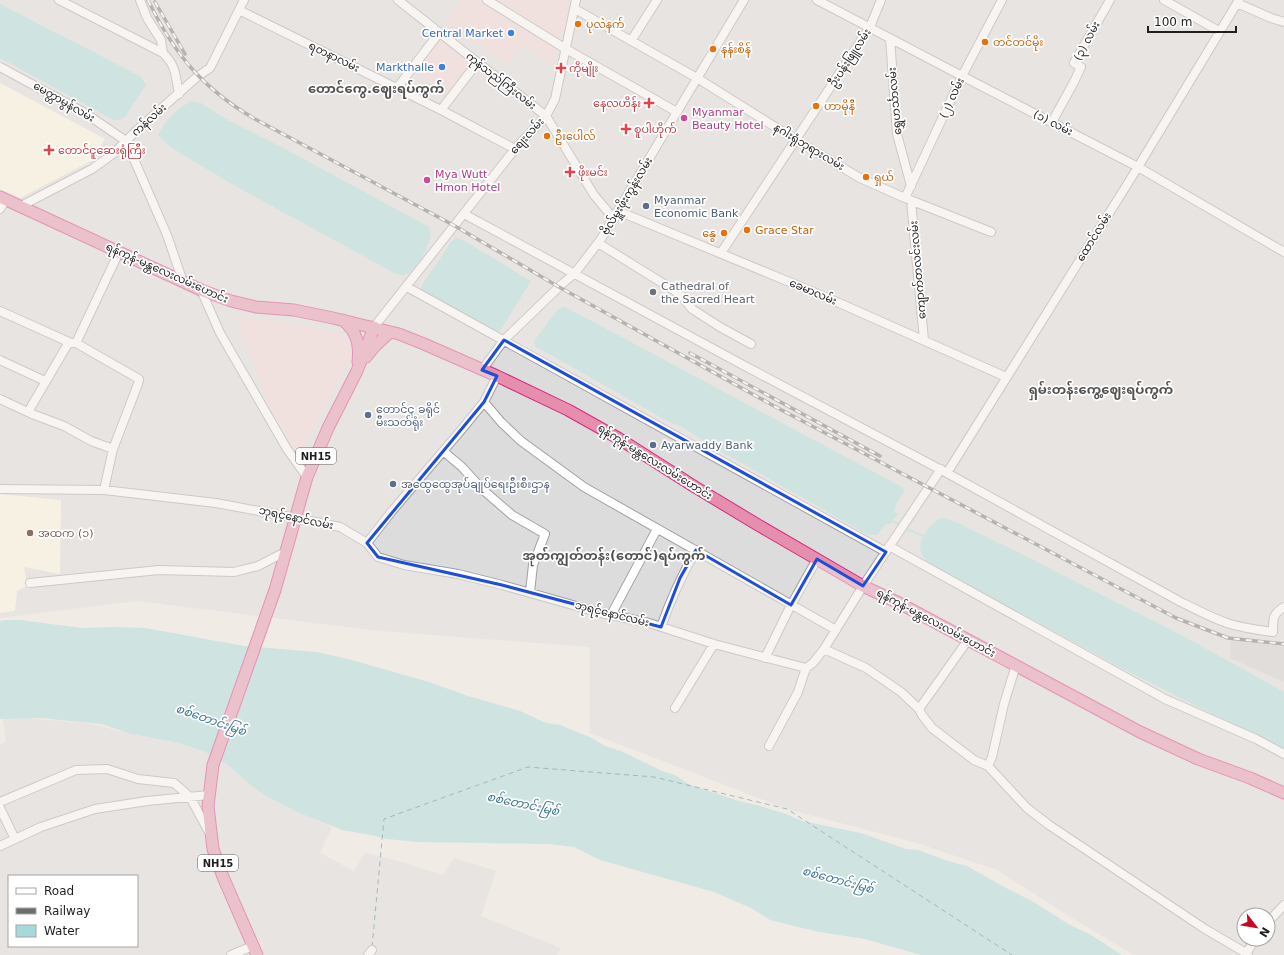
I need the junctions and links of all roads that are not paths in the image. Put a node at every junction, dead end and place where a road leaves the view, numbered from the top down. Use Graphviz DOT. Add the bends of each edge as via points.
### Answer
graph roads {
  1 [pos="59,0"];
  2 [pos="140,0"];
  3 [pos="244,0"];
  4 [pos="400,0"];
  5 [pos="487,0"];
  6 [pos="576,0"];
  7 [pos="657,0"];
  8 [pos="744,0"];
  9 [pos="817,0"];
  10 [pos="881,0"];
  11 [pos="1002,0"];
  12 [pos="1110,0"];
  13 [pos="1164,0"];
  14 [pos="1238,2"];
  15 [pos="574,9"];
  16 [pos="239,10"];
  17 [pos="1284,22"];
  18 [pos="870,27"];
  19 [pos="1219,31"];
  20 [pos="439,33"];
  21 [pos="890,38"];
  22 [pos="631,41"];
  23 [pos="566,49"];
  24 [pos="163,53"];
  25 [pos="477,62"];
  26 [pos="0,67"];
  27 [pos="962,76"];
  28 [pos="697,78"];
  29 [pos="397,88"];
  30 [pos="179,94"];
  31 [pos="441,110"];
  32 [pos="677,112"];
  33 [pos="546,116"];
  34 [pos="1052,122"];
  35 [pos="796,140"];
  36 [pos="126,141"];
  37 [pos="515,149"];
  38 [pos="1138,167"];
  39 [pos="911,186"];
  40 [pos="908,200"];
  41 [pos="2,202"];
  42 [pos="20,206"];
  43 [pos="464,214"];
  44 [pos="616,215"];
  45 [pos="991,232"];
  46 [pos="598,243"];
  47 [pos="119,252"];
  48 [pos="1284,252"];
  49 [pos="721,253"];
  50 [pos="575,274"];
  51 [pos="184,282"];
  52 [pos="407,287"];
  53 [pos="201,290"];
  54 [pos="0,310"];
  55 [pos="343,320"];
  56 [pos="374,328"];
  57 [pos="390,332"];
  58 [pos="504,340"];
  59 [pos="924,340"];
  60 [pos="73,343"];
  61 [pos="751,344"];
  62 [pos="0,360"];
  63 [pos="482,370"];
  64 [pos="357,371"];
  65 [pos="497,376"];
  66 [pos="1006,376"];
  67 [pos="45,381"];
  68 [pos="0,399"];
  69 [pos="484,402"];
  70 [pos="28,412"];
  71 [pos="113,449"];
  72 [pos="443,451"];
  73 [pos="944,471"];
  74 [pos="307,477"];
  75 [pos="0,488"];
  76 [pos="104,490"];
  77 [pos="296,518"];
  78 [pos="657,528"];
  79 [pos="367,543"];
  80 [pos="887,549"];
  81 [pos="696,550"];
  82 [pos="287,551"];
  83 [pos="817,559"];
  84 [pos="30,583"];
  85 [pos="863,586"];
  86 [pos="530,592"];
  87 [pos="791,605"];
  88 [pos="1284,608"];
  89 [pos="611,615"];
  90 [pos="661,627"];
  91 [pos="836,630"];
  92 [pos="968,640"];
  93 [pos="714,644"];
  94 [pos="824,649"];
  95 [pos="765,658"];
  96 [pos="1016,665"];
  97 [pos="806,668"];
  98 [pos="675,708"];
  99 [pos="919,709"];
  100 [pos="769,746"];
  101 [pos="1284,754"];
  102 [pos="988,766"];
  103 [pos="1284,793"];
  104 [pos="209,795"];
  105 [pos="190,797"];
  106 [pos="0,802"];
  107 [pos="0,808"];
  108 [pos="212,838"];
  109 [pos="15,839"];
  110 [pos="0,846"];
  111 [pos="1284,905"];
  112 [pos="1276,914"];
  113 [pos="255,950"];
  114 [pos="1247,954"];
  115 [pos="230,955"];
  1 -- 24 [label="street"];
  2 -- 24 [label="street" via="147,18 161,40"];
  3 -- 16 [label="street, ကန်လမ်း"];
  4 -- 20 [label="street, ကုန်သည်ကြီးလမ်း"];
  5 -- 23 [label="street"];
  6 -- 15 [label="street, စျေးလမ်း"];
  7 -- 22 [label="street"];
  8 -- 28 [label="street, ဗိုလ်မှူးဖိုးကွန်းလမ်း"];
  9 -- 18 [label="street, (၁) လမ်း"];
  10 -- 18 [label="street, ဦးပန်းဖြူလမ်း"];
  11 -- 27 [label="street, (၂) လမ်း"];
  12 -- 34 [label="street, (၃) လမ်း" via="1074,63 1081,67"];
  13 -- 19 [label="street"];
  14 -- 17 [label="street"];
  14 -- 19 [label="street, ထောင်လမ်း"];
  15 -- 22 [label="street, နဂါးရုံဘုရားလမ်း"];
  15 -- 23 [label="street, စျေးလမ်း"];
  16 -- 29 [label="street, ရတနာလမ်း"];
  16 -- 30 [label="street, ကန်လမ်း" via="210,68"];
  18 -- 21 [label="street, (၁) လမ်း"];
  18 -- 35 [label="street, ဦးပန်းဖြူလမ်း"];
  19 -- 38 [label="street, ထောင်လမ်း"];
  20 -- 25 [label="street, ကုန်သည်ကြီးလမ်း"];
  20 -- 29 [label="street"];
  21 -- 27 [label="street, (၁) လမ်း"];
  21 -- 39 [label="street, ရွှေဟင်္သာလမ်း" via="897,134"];
  22 -- 28 [label="street, နဂါးရုံဘုရားလမ်း"];
  23 -- 32 [label="street"];
  23 -- 33 [label="street, စျေးလမ်း" via="555,99"];
  24 -- 30 [label="street" via="174,66"];
  25 -- 31 [label="street"];
  25 -- 33 [label="street, ကုန်သည်ကြီးလမ်း"];
  26 -- 36 [label="street, မေတ္တာမွန်လမ်း" via="85,113"];
  27 -- 34 [label="street, (၁) လမ်း"];
  27 -- 39 [label="street, (၂) လမ်း"];
  28 -- 32 [label="street, ဗိုလ်မှူးဖိုးကွန်းလမ်း"];
  28 -- 35 [label="street, နဂါးရုံဘုရားလမ်း"];
  29 -- 31 [label="street, ရတနာလမ်း"];
  30 -- 36 [label="street, ကန်လမ်း"];
  31 -- 37 [label="street, ရတနာလမ်း"];
  32 -- 44 [label="street, ဗိုလ်မှူးဖိုးကွန်းလမ်း"];
  33 -- 37 [label="street, စျေးလမ်း"];
  33 -- 44 [label="street, ကုန်သည်ကြီးလမ်း" via="594,195"];
  34 -- 38 [label="street, (၁) လမ်း"];
  35 -- 40 [label="street, နဂါးရုံဘုရားလမ်း" via="860,178"];
  35 -- 49 [label="street, ဦးပန်းဖြူလမ်း"];
  36 -- 42 [label="street, ကန်လမ်း" via="113,154 92,168"];
  36 -- 51 [label="street" via="167,235"];
  37 -- 43 [label="street, စျေးလမ်း"];
  38 -- 48 [label="street, (၁) လမ်း"];
  38 -- 66 [label="street, ထောင်လမ်း"];
  39 -- 40 [label="street, (၂) လမ်း"];
  40 -- 45 [label="street, နဂါးရုံဘုရားလမ်း"];
  40 -- 59 [label="street, ကျောက်တလင်းလမ်း"];
  41 -- 42 [label="highway, ရန်ကုန်-မန္တလေးလမ်းဟောင်း"];
  42 -- 47 [label="highway, ရန်ကုန်-မန္တလေးလမ်းဟောင်း"];
  43 -- 50 [label="street"];
  43 -- 52 [label="street, စျေးလမ်း"];
  44 -- 46 [label="street, ဗိုလ်မှူးဖိုးကွန်းလမ်း"];
  44 -- 49 [label="street, ခေမာလမ်း"];
  46 -- 50 [label="street, ဗိုလ်မှူးဖိုးကွန်းလမ်း"];
  46 -- 61 [label="street" via="680,294 692,309"];
  47 -- 51 [label="highway, ရန်ကုန်-မန္တလေးလမ်းဟောင်း"];
  47 -- 60 [label="street"];
  49 -- 59 [label="street, ခေမာလမ်း"];
  50 -- 58 [label="street, ဗိုလ်မှူးဖိုးကွန်းလမ်း"];
  50 -- 73 [label="street"];
  51 -- 53 [label="highway, ရန်ကုန်-မန္တလေးလမ်းဟောင်း"];
  52 -- 56 [label="street, စျေးလမ်း"];
  52 -- 58 [label="street"];
  53 -- 55 [label="highway, ရန်ကုန်-မန္တလေးလမ်းဟောင်း" via="256,307 294,310"];
  53 -- 74 [label="street" via="220,333 287,449"];
  54 -- 60 [label="street"];
  55 -- 56 [label="highway, ရန်ကုန်-မန္တလေးလမ်းဟောင်း"];
  55 -- 64 [label="highway" via="356,335"];
  56 -- 57 [label="highway, ရန်ကုန်-မန္တလေးလမ်းဟောင်း"];
  56 -- 64 [label="highway, NH15"];
  57 -- 63 [label="highway, ရန်ကုန်-မန္တလေးလမ်းဟောင်း"];
  57 -- 64 [label="highway" via="367,355"];
  58 -- 63 [label="street, ဗိုလ်မှူးဖိုးကွန်းလမ်း"];
  58 -- 80 [label="street"];
  59 -- 66 [label="street, ခေမာလမ်း"];
  60 -- 67 [label="street"];
  60 -- 71 [label="street" via="139,379"];
  62 -- 67 [label="street"];
  63 -- 65 [label="highway, ရန်ကုန်-မန္တလေးလမ်းဟောင်း"];
  64 -- 74 [label="highway, NH15"];
  65 -- 69 [label="street"];
  65 -- 83 [label="highway, ရန်ကုန်-မန္တလေးလမ်းဟောင်း" via="618,438"];
  66 -- 73 [label="street, ထောင်လမ်း"];
  67 -- 70 [label="street"];
  68 -- 70 [label="street"];
  69 -- 72 [label="street"];
  69 -- 78 [label="street" via="521,441 578,483"];
  70 -- 71 [label="street"];
  71 -- 76 [label="street"];
  72 -- 79 [label="street"];
  72 -- 86 [label="street" via="512,515 545,534 533,565"];
  73 -- 80 [label="street, ထောင်လမ်း"];
  73 -- 88 [label="street" via="1209,616 1247,628 1273,632 1274,616 1277,611"];
  74 -- 77 [label="highway, NH15"];
  75 -- 76 [label="street, ဘုရင့်နောင်လမ်း"];
  76 -- 77 [label="street, ဘုရင့်နောင်လမ်း" via="216,503"];
  77 -- 79 [label="street, ဘုရင့်နောင်လမ်း" via="340,528"];
  77 -- 82 [label="highway, NH15"];
  78 -- 81 [label="street"];
  78 -- 89 [label="street"];
  79 -- 86 [label="street, ဘုရင့်နောင်လမ်း" via="378,557 404,565 458,574"];
  80 -- 85 [label="street, ထောင်လမ်း"];
  80 -- 101 [label="street" via="1165,699"];
  81 -- 87 [label="street"];
  81 -- 90 [label="street" via="669,602"];
  82 -- 84 [label="street" via="258,566 234,572 159,570"];
  82 -- 104 [label="highway, NH15" via="213,765"];
  83 -- 85 [label="highway, ရန်ကုန်-မန္တလေးလမ်းဟောင်း"];
  83 -- 87 [label="street"];
  85 -- 91 [label="street, ထောင်လမ်း"];
  85 -- 92 [label="highway, ရန်ကုန်-မန္တလေးလမ်းဟောင်း"];
  86 -- 89 [label="street, ဘုရင့်နောင်လမ်း"];
  87 -- 91 [label="street"];
  87 -- 95 [label="street"];
  89 -- 90 [label="street, ဘုရင့်နောင်လမ်း"];
  90 -- 93 [label="street, ဘုရင့်နောင်လမ်း"];
  91 -- 94 [label="street, ထောင်လမ်း"];
  92 -- 96 [label="highway, ရန်ကုန်-မန္တလေးလမ်းဟောင်း"];
  92 -- 99 [label="street"];
  93 -- 95 [label="street, ဘုရင့်နောင်လမ်း"];
  93 -- 98 [label="street"];
  94 -- 97 [label="street, ထောင်လမ်း"];
  94 -- 99 [label="street" via="866,668 901,692"];
  95 -- 97 [label="street, ဘုရင့်နောင်လမ်း"];
  96 -- 102 [label="street"];
  96 -- 103 [label="highway, ရန်ကုန်-မန္တလေးလမ်းဟောင်း" via="1140,732 1198,759"];
  97 -- 100 [label="street" via="798,692"];
  99 -- 102 [label="street" via="932,728 974,760"];
  102 -- 114 [label="street" via="1027,808 1049,825"];
  104 -- 105 [label="street"];
  104 -- 108 [label="highway, NH15"];
  105 -- 106 [label="street" via="174,783 138,779 107,770 76,770"];
  105 -- 108 [label="street"];
  105 -- 109 [label="street" via="94,809"];
  107 -- 109 [label="street"];
  108 -- 113 [label="highway, NH15" via="213,849 223,877"];
  109 -- 110 [label="street"];
  111 -- 112 [label="street"];
  113 -- 115 [label="street"];
}
